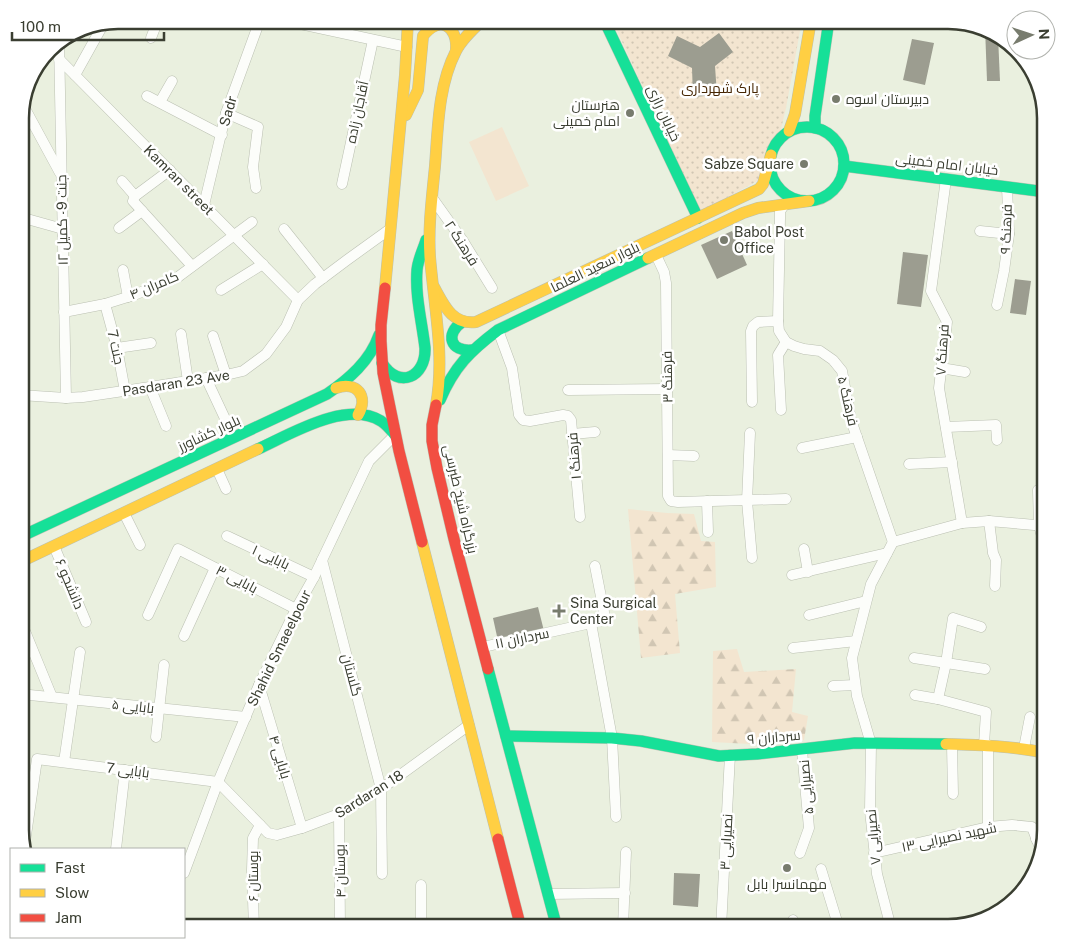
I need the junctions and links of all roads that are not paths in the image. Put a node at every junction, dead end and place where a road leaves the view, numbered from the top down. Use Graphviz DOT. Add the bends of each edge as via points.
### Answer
graph roads {
  1 [pos="154,29"];
  2 [pos="257,29"];
  3 [pos="322,29"];
  4 [pos="408,29"];
  5 [pos="427,29"];
  6 [pos="450,29"];
  7 [pos="473,29"];
  8 [pos="608,29"];
  9 [pos="809,29"];
  10 [pos="828,29"];
  11 [pos="100,30"];
  12 [pos="151,38"];
  13 [pos="372,40"];
  14 [pos="407,47"];
  15 [pos="456,50"];
  16 [pos="59,51"];
  17 [pos="59,59"];
  18 [pos="75,75"];
  19 [pos="172,81"];
  20 [pos="147,96"];
  21 [pos="160,102"];
  22 [pos="226,113"];
  23 [pos="29,116"];
  24 [pos="400,127"];
  25 [pos="816,128"];
  26 [pos="789,131"];
  27 [pos="222,135"];
  28 [pos="771,155"];
  29 [pos="844,166"];
  30 [pos="170,170"];
  31 [pos="62,176"];
  32 [pos="946,179"];
  33 [pos="122,181"];
  34 [pos="342,184"];
  35 [pos="1007,187"];
  36 [pos="256,188"];
  37 [pos="1037,191"];
  38 [pos="134,196"];
  39 [pos="432,198"];
  40 [pos="809,201"];
  41 [pos="785,204"];
  42 [pos="204,205"];
  43 [pos="142,211"];
  44 [pos="698,218"];
  45 [pos="29,220"];
  46 [pos="252,222"];
  47 [pos="120,228"];
  48 [pos="62,229"];
  49 [pos="284,229"];
  50 [pos="390,229"];
  51 [pos="980,231"];
  52 [pos="429,232"];
  53 [pos="1009,234"];
  54 [pos="234,235"];
  55 [pos="656,254"];
  56 [pos="263,264"];
  57 [pos="192,266"];
  58 [pos="122,270"];
  59 [pos="323,278"];
  60 [pos="433,284"];
  61 [pos="492,288"];
  62 [pos="221,290"];
  63 [pos="128,297"];
  64 [pos="298,300"];
  65 [pos="105,304"];
  66 [pos="997,305"];
  67 [pos="64,312"];
  68 [pos="778,321"];
  69 [pos="462,322"];
  70 [pos="381,325"];
  71 [pos="498,330"];
  72 [pos="181,334"];
  73 [pos="213,336"];
  74 [pos="786,342"];
  75 [pos="151,343"];
  76 [pos="117,348"];
  77 [pos="472,350"];
  78 [pos="382,363"];
  79 [pos="941,368"];
  80 [pos="965,372"];
  81 [pos="226,375"];
  82 [pos="206,378"];
  83 [pos="188,381"];
  84 [pos="150,387"];
  85 [pos="336,388"];
  86 [pos="668,389"];
  87 [pos="568,390"];
  88 [pos="125,391"];
  89 [pos="29,396"];
  90 [pos="66,398"];
  91 [pos="752,402"];
  92 [pos="781,410"];
  93 [pos="434,414"];
  94 [pos="358,415"];
  95 [pos="228,425"];
  96 [pos="166,426"];
  97 [pos="946,427"];
  98 [pos="595,432"];
  99 [pos="750,433"];
  100 [pos="572,434"];
  101 [pos="395,435"];
  102 [pos="857,437"];
  103 [pos="997,440"];
  104 [pos="802,448"];
  105 [pos="668,455"];
  106 [pos="694,456"];
  107 [pos="952,462"];
  108 [pos="909,464"];
  109 [pos="217,469"];
  110 [pos="226,489"];
  111 [pos="786,499"];
  112 [pos="707,501"];
  113 [pos="747,501"];
  114 [pos="124,512"];
  115 [pos="580,517"];
  116 [pos="989,521"];
  117 [pos="962,523"];
  118 [pos="1037,525"];
  119 [pos="708,532"];
  120 [pos="29,533"];
  121 [pos="228,536"];
  122 [pos="893,542"];
  123 [pos="140,545"];
  124 [pos="54,546"];
  125 [pos="804,549"];
  126 [pos="887,553"];
  127 [pos="29,558"];
  128 [pos="752,558"];
  129 [pos="322,560"];
  130 [pos="595,566"];
  131 [pos="215,568"];
  132 [pos="808,572"];
  133 [pos="792,575"];
  134 [pos="314,577"];
  135 [pos="995,586"];
  136 [pos="866,602"];
  137 [pos="296,609"];
  138 [pos="148,615"];
  139 [pos="809,615"];
  140 [pos="86,622"];
  141 [pos="591,622"];
  142 [pos="981,627"];
  143 [pos="184,636"];
  144 [pos="29,640"];
  145 [pos="856,641"];
  146 [pos="483,647"];
  147 [pos="793,648"];
  148 [pos="80,652"];
  149 [pos="914,658"];
  150 [pos="946,663"];
  151 [pos="164,665"];
  152 [pos="985,669"];
  153 [pos="259,685"];
  154 [pos="855,685"];
  155 [pos="833,686"];
  156 [pos="29,695"];
  157 [pos="915,695"];
  158 [pos="52,697"];
  159 [pos="74,700"];
  160 [pos="938,700"];
  161 [pos="160,708"];
  162 [pos="246,717"];
  163 [pos="1030,717"];
  164 [pos="469,725"];
  165 [pos="506,736"];
  166 [pos="156,737"];
  167 [pos="612,738"];
  168 [pos="872,744"];
  169 [pos="952,745"];
  170 [pos="986,745"];
  171 [pos="1024,748"];
  172 [pos="802,750"];
  173 [pos="1037,751"];
  174 [pos="730,755"];
  175 [pos="64,762"];
  176 [pos="125,770"];
  177 [pos="218,782"];
  178 [pos="381,789"];
  179 [pos="953,794"];
  180 [pos="29,814"];
  181 [pos="339,814"];
  182 [pos="616,817"];
  183 [pos="260,825"];
  184 [pos="302,828"];
  185 [pos="988,828"];
  186 [pos="1036,838"];
  187 [pos="116,848"];
  188 [pos="626,852"];
  189 [pos="800,853"];
  190 [pos="874,853"];
  191 [pos="821,870"];
  192 [pos="185,871"];
  193 [pos="382,874"];
  194 [pos="421,885"];
  195 [pos="548,894"];
  196 [pos="625,894"];
  197 [pos="254,919"];
  198 [pos="340,919"];
  199 [pos="420,919"];
  200 [pos="519,919"];
  201 [pos="554,919"];
  202 [pos="623,919"];
  203 [pos="721,919"];
  204 [pos="836,919"];
  205 [pos="889,919"];
  1 -- 12 [label="street"];
  2 -- 22 [label="street, Sadr"];
  3 -- 13 [label="street"];
  4 -- 14 [label="main road"];
  5 -- 24 [label="main road" via="422,36 418,90"];
  6 -- 15 [label="main road" via="457,39"];
  7 -- 15 [label="main road, بزرگراه شیخ طبرسی"];
  8 -- 44 [label="main road, خیابان رازی"];
  9 -- 26 [label="main road" via="795,114"];
  10 -- 25 [label="main road" via="814,116"];
  11 -- 18 [label="street"];
  13 -- 14 [label="street"];
  13 -- 34 [label="street, آقاجان زاده"];
  14 -- 24 [label="main road"];
  15 -- 39 [label="main road, بزرگراه شیخ طبرسی" via="442,94"];
  16 -- 17 [label="street, جنت 9 - کمیل ۱۲"];
  17 -- 18 [label="street, Kamran street"];
  17 -- 31 [label="street, جنت 9 - کمیل ۱۲"];
  18 -- 30 [label="street, Kamran street"];
  19 -- 21 [label="street"];
  20 -- 21 [label="street"];
  21 -- 27 [label="street"];
  22 -- 27 [label="street, Sadr"];
  22 -- 36 [label="street" via="258,127 253,167"];
  23 -- 31 [label="street"];
  24 -- 50 [label="main road"];
  25 -- 26 [label="main road" via="800,127"];
  25 -- 29 [label="main road" via="836,141"];
  26 -- 28 [label="main road" via="778,141"];
  27 -- 42 [label="street, Sadr"];
  28 -- 40 [label="main road" via="770,170 779,188 789,196"];
  28 -- 44 [label="main road, بلوار سعید العلما" via="759,189"];
  29 -- 32 [label="main road, خیابان امام خمینی"];
  29 -- 40 [label="main road" via="841,179 833,190 822,198"];
  30 -- 38 [label="street"];
  30 -- 42 [label="street, Kamran street"];
  31 -- 48 [label="street, جنت 9 - کمیل ۱۲"];
  32 -- 35 [label="main road, خیابان امام خمینی"];
  32 -- 79 [label="street, فرهنگ ۷" via="931,291 946,322"];
  33 -- 38 [label="street"];
  35 -- 37 [label="main road, خیابان امام خمینی"];
  35 -- 53 [label="street, فرهنگ ۹"];
  38 -- 43 [label="street" via="133,201"];
  39 -- 52 [label="main road, بزرگراه شیخ طبرسی"];
  39 -- 61 [label="street, فرهنگ ۲"];
  40 -- 41 [label="main road, بلوار سعید العلما"];
  41 -- 55 [label="main road, بلوار سعید العلما" via="747,211"];
  41 -- 68 [label="street" via="780,214"];
  42 -- 54 [label="street, Kamran street"];
  43 -- 47 [label="street"];
  43 -- 57 [label="street"];
  44 -- 69 [label="main road, بلوار سعید العلما" via="476,322"];
  45 -- 48 [label="street"];
  46 -- 54 [label="street, کامران ۴"];
  48 -- 67 [label="street, جنت 9 - کمیل ۱۲"];
  49 -- 59 [label="street"];
  50 -- 59 [label="street, Pasdaran 23 Ave"];
  50 -- 70 [label="main road"];
  51 -- 53 [label="street"];
  52 -- 60 [label="main road, بزرگراه شیخ طبرسی"];
  52 -- 78 [label="main road" via="417,269 425,349 423,365 419,371 405,378 390,374"];
  53 -- 66 [label="street, فرهنگ ۹"];
  54 -- 56 [label="street, Kamran street"];
  54 -- 57 [label="street, کامران ۴"];
  55 -- 71 [label="main road, بلوار سعید العلما"];
  55 -- 86 [label="street, فرهنگ ۳" via="666,279"];
  56 -- 62 [label="street"];
  56 -- 64 [label="street, Kamran street"];
  57 -- 63 [label="street, کامران ۴" via="178,277"];
  58 -- 63 [label="street"];
  59 -- 64 [label="street, Pasdaran 23 Ave"];
  60 -- 69 [label="main road" via="449,312"];
  60 -- 93 [label="main road, بزرگراه شیخ طبرسی" via="440,359"];
  63 -- 65 [label="street, کامران ۴"];
  64 -- 81 [label="street, Pasdaran 23 Ave" via="286,327 266,354 243,371"];
  65 -- 67 [label="street, کامران ۴"];
  65 -- 76 [label="street, جنت 7"];
  67 -- 90 [label="street, جنت 9 - کمیل ۱۲"];
  68 -- 74 [label="street" via="779,331"];
  68 -- 91 [label="street" via="758,322 751,331"];
  69 -- 77 [label="main road" via="453,330 452,342 460,350"];
  70 -- 78 [label="main road"];
  70 -- 85 [label="main road, بلوار کشاورز" via="373,351"];
  71 -- 77 [label="main road, بلوار سعید العلما"];
  71 -- 100 [label="street, فرهنگ ۱" via="512,368 519,415 530,421 568,416"];
  72 -- 83 [label="street"];
  73 -- 81 [label="street"];
  74 -- 92 [label="street" via="778,355"];
  74 -- 102 [label="street, فرهنگ ۵" via="820,351 842,371"];
  75 -- 76 [label="street"];
  76 -- 88 [label="street, جنت 7"];
  77 -- 93 [label="main road, بلوار سعید العلما" via="452,374"];
  78 -- 101 [label="main road"];
  79 -- 80 [label="street"];
  79 -- 97 [label="street, فرهنگ ۷" via="939,388"];
  81 -- 82 [label="street, Pasdaran 23 Ave"];
  82 -- 83 [label="street, Pasdaran 23 Ave"];
  82 -- 95 [label="street"];
  83 -- 84 [label="street, Pasdaran 23 Ave"];
  84 -- 88 [label="street, Pasdaran 23 Ave"];
  84 -- 96 [label="street"];
  85 -- 94 [label="main road" via="345,385 359,391 363,400"];
  85 -- 120 [label="main road, بلوار کشاورز"];
  86 -- 87 [label="street"];
  86 -- 105 [label="street, فرهنگ ۳"];
  88 -- 90 [label="street, Pasdaran 23 Ave"];
  89 -- 90 [label="street, Pasdaran 23 Ave"];
  93 -- 146 [label="main road, بزرگراه شیخ طبرسی" via="434,454"];
  94 -- 101 [label="main road" via="386,424"];
  94 -- 109 [label="main road" via="320,420"];
  97 -- 103 [label="street" via="996,425"];
  97 -- 107 [label="street, فرهنگ ۷"];
  98 -- 100 [label="street"];
  99 -- 113 [label="street"];
  100 -- 115 [label="street, فرهنگ ۱"];
  101 -- 129 [label="street, Shahid Smaeelpour" via="369,461"];
  101 -- 164 [label="main road"];
  102 -- 104 [label="street"];
  102 -- 122 [label="street, فرهنگ ۵"];
  105 -- 106 [label="street"];
  105 -- 112 [label="street, فرهنگ ۳" via="668,496 671,501"];
  107 -- 108 [label="street"];
  107 -- 117 [label="street, فرهنگ ۷"];
  109 -- 110 [label="street"];
  109 -- 114 [label="main road"];
  111 -- 113 [label="street"];
  112 -- 113 [label="street"];
  112 -- 119 [label="street"];
  113 -- 128 [label="street"];
  114 -- 123 [label="street"];
  114 -- 124 [label="main road"];
  116 -- 117 [label="street"];
  116 -- 118 [label="street"];
  116 -- 135 [label="street" via="992,553 996,560"];
  117 -- 122 [label="street"];
  121 -- 134 [label="street, بابایی ۱"];
  122 -- 126 [label="street, نصیرایی ۷"];
  124 -- 127 [label="main road"];
  124 -- 140 [label="street, دانشجو ۶"];
  125 -- 132 [label="street"];
  126 -- 132 [label="street"];
  126 -- 136 [label="street, نصیرایی ۷" via="870,584"];
  129 -- 134 [label="street, Shahid Smaeelpour"];
  129 -- 178 [label="street, گلستان"];
  130 -- 141 [label="street" via="604,618"];
  131 -- 137 [label="street, بابایی ۳"];
  131 -- 138 [label="street, بابایی ۳" via="178,549"];
  131 -- 143 [label="street"];
  132 -- 133 [label="street"];
  134 -- 137 [label="street, Shahid Smaeelpour"];
  136 -- 139 [label="street"];
  136 -- 145 [label="street, نصیرایی ۷"];
  137 -- 153 [label="street, Shahid Smaeelpour"];
  141 -- 146 [label="street, سرداران ۱۱"];
  141 -- 167 [label="street"];
  142 -- 150 [label="street" via="953,618"];
  144 -- 158 [label="street"];
  145 -- 147 [label="street"];
  145 -- 154 [label="street, نصیرایی ۷" via="852,658"];
  146 -- 165 [label="main road, بزرگراه شیخ طبرسی"];
  148 -- 159 [label="street"];
  149 -- 150 [label="street"];
  150 -- 152 [label="street"];
  150 -- 160 [label="street"];
  151 -- 161 [label="street"];
  153 -- 162 [label="street, Shahid Smaeelpour"];
  153 -- 184 [label="street, بابایی ۴"];
  154 -- 155 [label="street"];
  154 -- 168 [label="street, نصیرایی ۷"];
  156 -- 158 [label="street, بابایی ۵"];
  157 -- 160 [label="street"];
  158 -- 159 [label="street, بابایی ۵"];
  159 -- 161 [label="street, بابایی ۵"];
  159 -- 175 [label="street"];
  160 -- 170 [label="street" via="986,712"];
  161 -- 162 [label="street, بابایی ۵"];
  161 -- 166 [label="street"];
  162 -- 177 [label="street, Shahid Smaeelpour"];
  163 -- 171 [label="street"];
  164 -- 178 [label="street, Sardaran 18"];
  164 -- 200 [label="main road"];
  165 -- 167 [label="main road, سرداران ۹"];
  165 -- 195 [label="main road, بزرگراه شیخ طبرسی"];
  167 -- 174 [label="main road, سرداران ۹" via="719,756"];
  167 -- 182 [label="street"];
  168 -- 169 [label="main road, سرداران ۹"];
  168 -- 172 [label="main road, سرداران ۹"];
  168 -- 190 [label="street, نصیرایی ۷" via="870,811"];
  169 -- 170 [label="main road, سرداران ۹"];
  169 -- 179 [label="street"];
  170 -- 171 [label="main road, سرداران ۹"];
  170 -- 185 [label="street"];
  171 -- 173 [label="main road, سرداران ۹"];
  172 -- 174 [label="main road, سرداران ۹"];
  172 -- 189 [label="street, نصیرایی ۵" via="809,828"];
  174 -- 203 [label="street, نصیرایی ۳"];
  175 -- 176 [label="street, بابایی 7"];
  175 -- 180 [label="street, بابایی 7" via="37,759"];
  176 -- 177 [label="street, بابایی 7"];
  176 -- 187 [label="street"];
  177 -- 183 [label="street, Sardaran 18"];
  177 -- 192 [label="street, Shahid Smaeelpour"];
  178 -- 181 [label="street, Sardaran 18"];
  178 -- 193 [label="street, گلستان"];
  181 -- 184 [label="street, Sardaran 18"];
  181 -- 198 [label="street, بوستان ۴"];
  183 -- 184 [label="street, Sardaran 18" via="277,836"];
  183 -- 197 [label="street, بوستان ۶" via="254,838"];
  185 -- 186 [label="street, شهید نصیرایی ۱۳" via="1032,827"];
  185 -- 190 [label="street, شهید نصیرایی ۱۳"];
  188 -- 196 [label="street"];
  190 -- 205 [label="street, نصیرایی ۷"];
  191 -- 204 [label="street"];
  194 -- 199 [label="street"];
  195 -- 196 [label="street"];
  195 -- 201 [label="main road, بزرگراه شیخ طبرسی"];
  196 -- 202 [label="street"];
}
